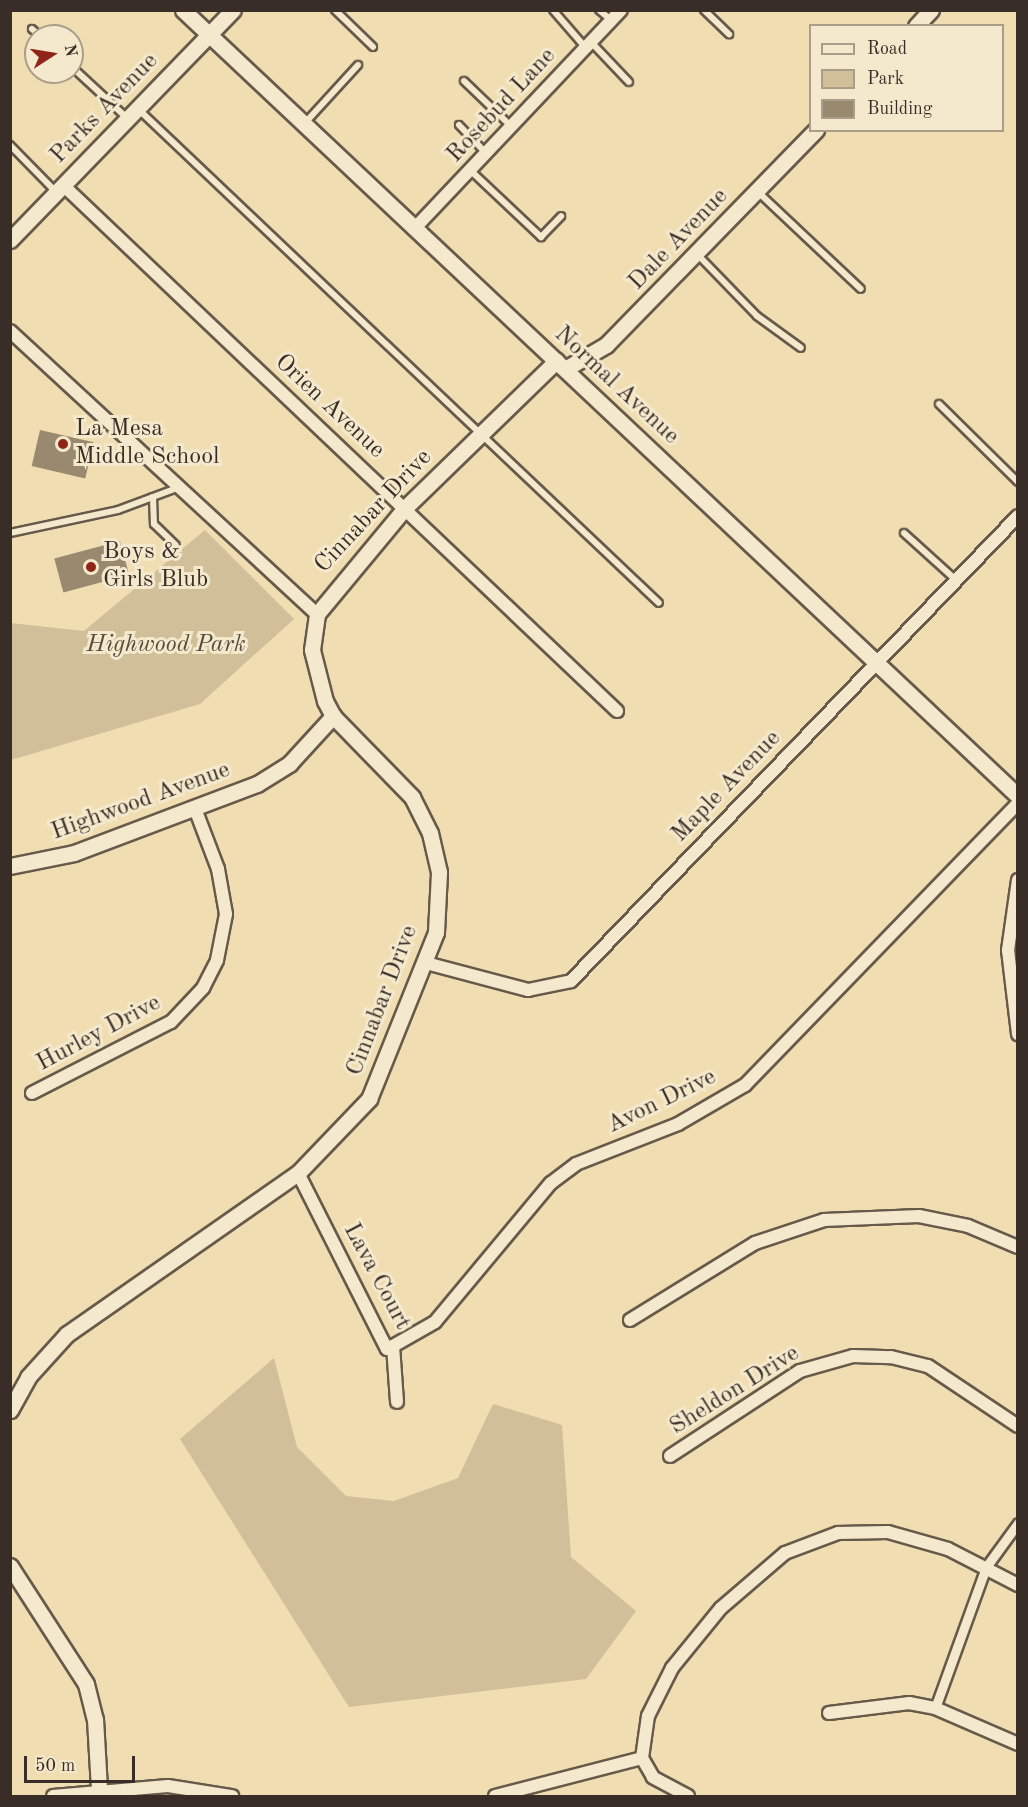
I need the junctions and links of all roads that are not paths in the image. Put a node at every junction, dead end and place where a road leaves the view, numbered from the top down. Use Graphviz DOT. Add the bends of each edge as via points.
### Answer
graph roads {
  1 [pos="183,10"];
  2 [pos="233,10"];
  3 [pos="335,10"];
  4 [pos="553,10"];
  5 [pos="599,10"];
  6 [pos="621,10"];
  7 [pos="704,10"];
  8 [pos="931,10"];
  9 [pos="611,20"];
  10 [pos="918,24"];
  11 [pos="729,34"];
  12 [pos="210,36"];
  13 [pos="588,45"];
  14 [pos="373,47"];
  15 [pos="358,65"];
  16 [pos="84,76"];
  17 [pos="464,81"];
  18 [pos="629,82"];
  19 [pos="132,113"];
  20 [pos="303,124"];
  21 [pos="459,125"];
  22 [pos="511,126"];
  23 [pos="814,132"];
  24 [pos="10,145"];
  25 [pos="486,153"];
  26 [pos="470,170"];
  27 [pos="60,188"];
  28 [pos="758,191"];
  29 [pos="561,216"];
  30 [pos="414,229"];
  31 [pos="10,240"];
  32 [pos="697,254"];
  33 [pos="861,289"];
  34 [pos="10,332"];
  35 [pos="801,348"];
  36 [pos="561,365"];
  37 [pos="939,404"];
  38 [pos="480,434"];
  39 [pos="1017,482"];
  40 [pos="177,488"];
  41 [pos="153,497"];
  42 [pos="405,508"];
  43 [pos="1017,516"];
  44 [pos="10,533"];
  45 [pos="904,533"];
  46 [pos="176,545"];
  47 [pos="956,581"];
  48 [pos="659,603"];
  49 [pos="316,614"];
  50 [pos="877,661"];
  51 [pos="617,711"];
  52 [pos="333,717"];
  53 [pos="1017,796"];
  54 [pos="1017,803"];
  55 [pos="196,812"];
  56 [pos="10,866"];
  57 [pos="1017,880"];
  58 [pos="426,963"];
  59 [pos="1017,1034"];
  60 [pos="32,1093"];
  61 [pos="298,1173"];
  62 [pos="1017,1247"];
  63 [pos="630,1320"];
  64 [pos="393,1346"];
  65 [pos="397,1402"];
  66 [pos="10,1410"];
  67 [pos="1017,1426"];
  68 [pos="670,1456"];
  69 [pos="1017,1523"];
  70 [pos="10,1566"];
  71 [pos="986,1567"];
  72 [pos="1017,1585"];
  73 [pos="935,1708"];
  74 [pos="829,1713"];
  75 [pos="1017,1744"];
  76 [pos="642,1758"];
  77 [pos="100,1793"];
  78 [pos="53,1797"];
  79 [pos="232,1797"];
  80 [pos="495,1797"];
  81 [pos="688,1797"];
  1 -- 12 [label="street, Normal Avenue"];
  2 -- 12 [label="street, Parks Avenue"];
  3 -- 14 [label="lane"];
  4 -- 13 [label="lane"];
  5 -- 9 [label="lane"];
  6 -- 9 [label="street, Rosebud Lane"];
  7 -- 11 [label="lane"];
  8 -- 10 [label="street"];
  9 -- 13 [label="street, Rosebud Lane"];
  12 -- 19 [label="street, Parks Avenue"];
  12 -- 20 [label="street, Normal Avenue"];
  13 -- 18 [label="lane"];
  13 -- 22 [label="street, Rosebud Lane"];
  15 -- 20 [label="lane"];
  16 -- 19 [label="lane"];
  17 -- 22 [label="lane"];
  19 -- 27 [label="street, Parks Avenue"];
  19 -- 38 [label="lane"];
  20 -- 30 [label="street, Normal Avenue"];
  21 -- 25 [label="lane"];
  22 -- 25 [label="street, Rosebud Lane"];
  23 -- 28 [label="street, Dale Avenue"];
  24 -- 27 [label="lane"];
  25 -- 26 [label="street, Rosebud Lane"];
  26 -- 29 [label="lane" via="541,237"];
  26 -- 30 [label="street, Rosebud Lane"];
  27 -- 31 [label="street, Parks Avenue"];
  27 -- 42 [label="street, Orien Avenue"];
  28 -- 32 [label="street, Dale Avenue"];
  28 -- 33 [label="lane"];
  30 -- 36 [label="street, Normal Avenue"];
  32 -- 35 [label="lane" via="757,316"];
  32 -- 36 [label="street, Dale Avenue" via="606,345"];
  34 -- 40 [label="street"];
  36 -- 38 [label="street, Cinnabar Drive"];
  36 -- 50 [label="street, Normal Avenue"];
  37 -- 39 [label="lane"];
  38 -- 42 [label="street, Cinnabar Drive"];
  38 -- 48 [label="lane"];
  40 -- 41 [label="lane"];
  40 -- 49 [label="street"];
  41 -- 44 [label="lane"];
  41 -- 46 [label="lane" via="154,524"];
  42 -- 49 [label="street, Cinnabar Drive"];
  42 -- 51 [label="street, Orien Avenue"];
  43 -- 47 [label="street, Maple Avenue"];
  45 -- 47 [label="lane"];
  47 -- 50 [label="street, Maple Avenue"];
  49 -- 52 [label="street, Cinnabar Drive" via="314,667"];
  50 -- 53 [label="street, Normal Avenue"];
  50 -- 58 [label="street, Maple Avenue" via="570,981 528,990"];
  52 -- 55 [label="street, Highwood Avenue" via="290,763"];
  52 -- 58 [label="street, Cinnabar Drive" via="401,781 430,833 440,892"];
  54 -- 64 [label="street, Avon Drive" via="744,1085 678,1124 576,1164 551,1183 435,1322"];
  55 -- 56 [label="street, Highwood Avenue" via="74,853"];
  55 -- 60 [label="street, Hurley Drive" via="218,869 225,907 222,945 203,988 171,1022"];
  57 -- 59 [label="street" via="1008,950"];
  58 -- 61 [label="street, Cinnabar Drive" via="369,1099"];
  61 -- 64 [label="street, Lava Court" via="387,1349"];
  61 -- 66 [label="street, Cinnabar Drive" via="67,1334 28,1377"];
  62 -- 63 [label="street" via="968,1226 919,1216 824,1220 755,1243"];
  64 -- 65 [label="street, Lava Court"];
  67 -- 68 [label="street, Sheldon Drive" via="928,1366 891,1357 853,1356 800,1371"];
  69 -- 71 [label="street"];
  70 -- 77 [label="street" via="86,1684 95,1719"];
  71 -- 72 [label="street"];
  71 -- 73 [label="street"];
  71 -- 76 [label="street" via="924,1541 871,1531 827,1536 784,1553 721,1608 672,1668 648,1716"];
  73 -- 74 [label="street" via="875,1704"];
  73 -- 75 [label="street"];
  76 -- 80 [label="street"];
  76 -- 81 [label="street" via="653,1777"];
  77 -- 78 [label="street"];
  77 -- 79 [label="street" via="168,1786"];
}
